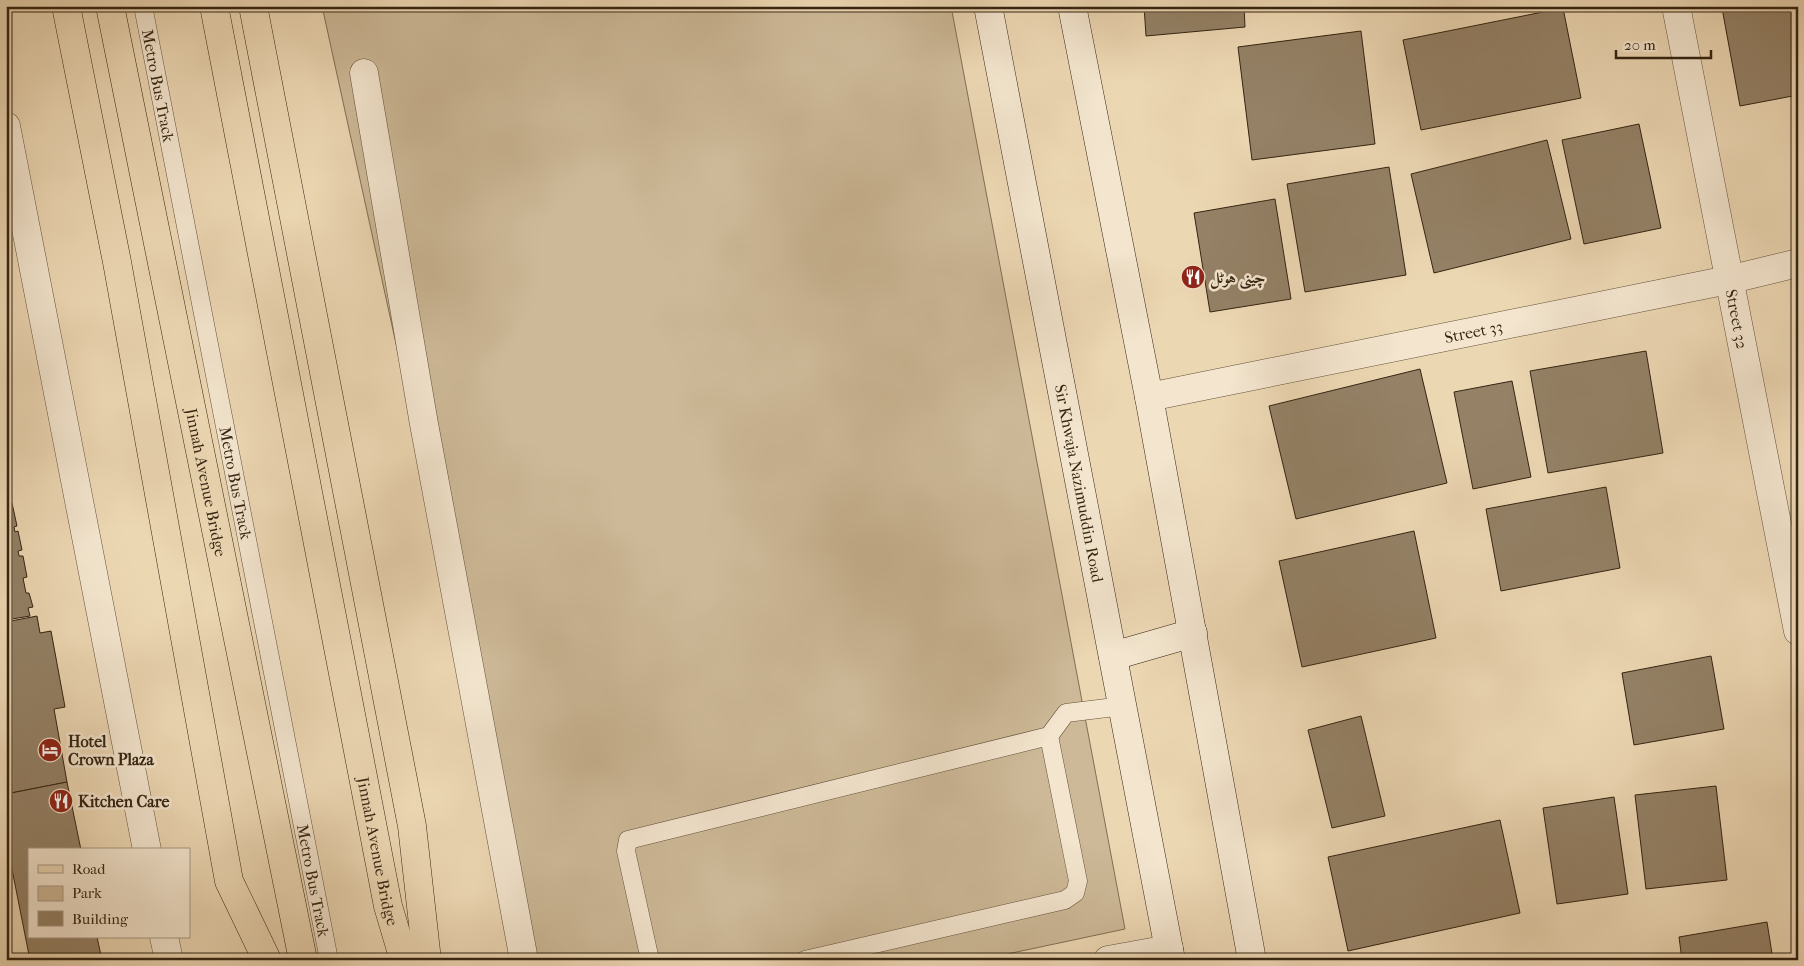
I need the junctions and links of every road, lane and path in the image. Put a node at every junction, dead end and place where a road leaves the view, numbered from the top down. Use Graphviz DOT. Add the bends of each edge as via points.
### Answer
graph roads {
  1 [pos="66,6"];
  2 [pos="110,6"];
  3 [pos="143,6"];
  4 [pos="214,6"];
  5 [pos="253,6"];
  6 [pos="988,6"];
  7 [pos="1072,6"];
  8 [pos="1676,6"];
  9 [pos="364,73"];
  10 [pos="6,126"];
  11 [pos="1798,263"];
  12 [pos="1728,280"];
  13 [pos="1149,397"];
  14 [pos="1798,631"];
  15 [pos="1192,633"];
  16 [pos="1113,656"];
  17 [pos="1122,706"];
  18 [pos="1049,736"];
  19 [pos="147,848"];
  20 [pos="164,938"];
  21 [pos="1170,954"];
  22 [pos="169,960"];
  23 [pos="267,960"];
  24 [pos="303,960"];
  25 [pos="329,960"];
  26 [pos="404,960"];
  27 [pos="427,960"];
  28 [pos="524,960"];
  29 [pos="650,960"];
  30 [pos="805,960"];
  31 [pos="1108,960"];
  32 [pos="1252,960"];
  1 -- 23 [label="main road" via="117,262 229,880"];
  2 -- 24 [label="main road, Jinnah Avenue Bridge"];
  3 -- 25 [label="lane, Metro Bus Track"];
  4 -- 26 [label="main road, Jinnah Avenue Bridge" via="388,906"];
  5 -- 27 [label="main road" via="412,826"];
  6 -- 16 [label="street, Sir Khwaja Nazimuddin Road"];
  7 -- 13 [label="street"];
  8 -- 12 [label="street, Street 32"];
  9 -- 28 [label="street" via="424,424"];
  10 -- 19 [label="street"];
  11 -- 12 [label="street, Street 33"];
  12 -- 13 [label="street, Street 33"];
  12 -- 14 [label="street, Street 32"];
  13 -- 15 [label="street"];
  15 -- 16 [label="street"];
  15 -- 32 [label="street"];
  16 -- 17 [label="street, Sir Khwaja Nazimuddin Road"];
  17 -- 18 [label="lane" via="1066,712"];
  17 -- 21 [label="street, Sir Khwaja Nazimuddin Road"];
  18 -- 29 [label="lane" via="628,840 626,851"];
  18 -- 30 [label="lane" via="1078,881 1075,893 1065,900"];
  20 -- 22 [label="street"];
  21 -- 31 [label="street"];
}
